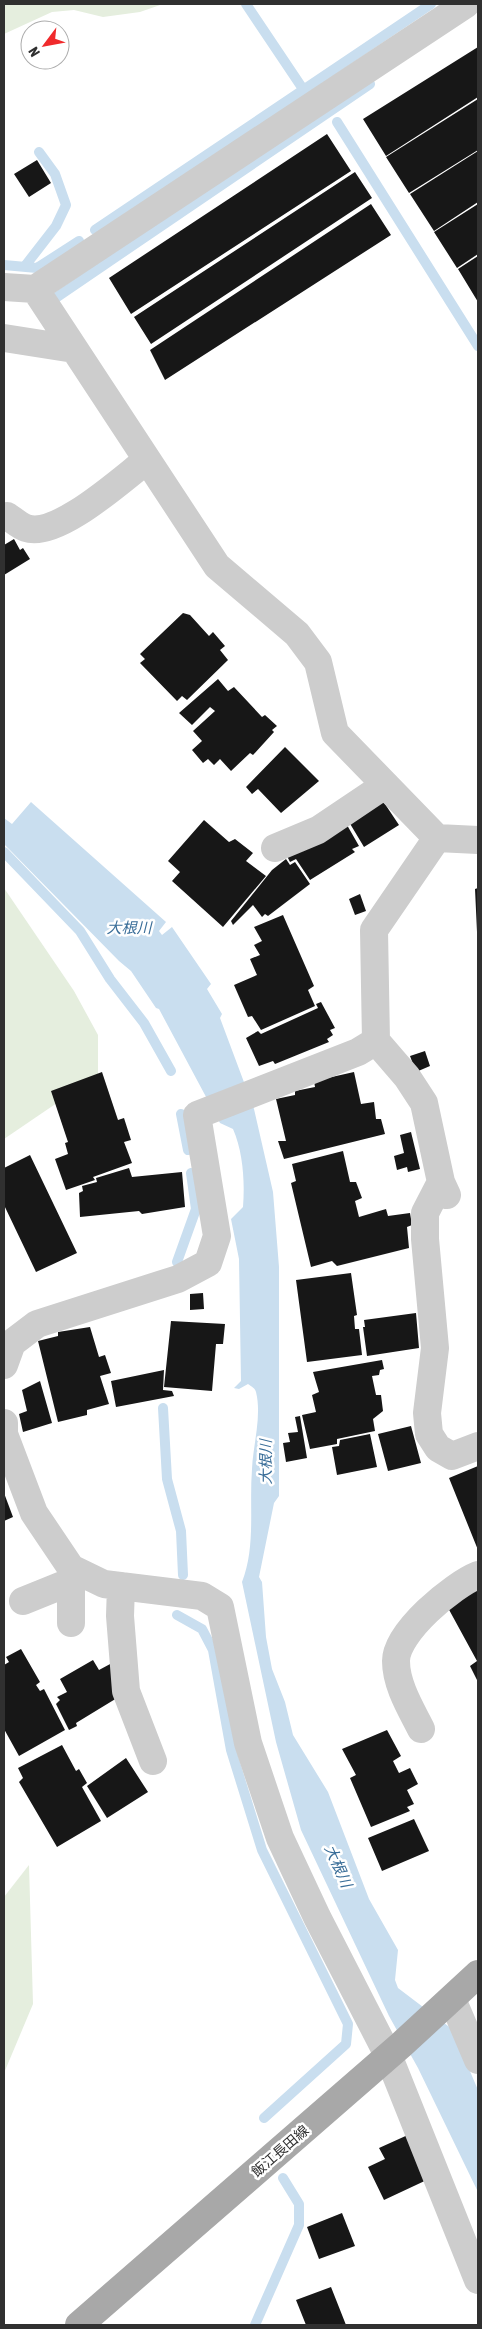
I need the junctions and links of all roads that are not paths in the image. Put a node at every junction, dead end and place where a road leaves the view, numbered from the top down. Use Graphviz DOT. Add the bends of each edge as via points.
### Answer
graph roads {
  1 [pos="466,4"];
  2 [pos="4,286"];
  3 [pos="35,289"];
  4 [pos="4,338"];
  5 [pos="74,349"];
  6 [pos="147,460"];
  7 [pos="6,516"];
  8 [pos="385,784"];
  9 [pos="437,838"];
  10 [pos="478,840"];
  11 [pos="275,848"];
  12 [pos="376,1041"];
  13 [pos="5,1356"];
  14 [pos="4,1423"];
  15 [pos="478,1446"];
  16 [pos="70,1575"];
  17 [pos="478,1575"];
  18 [pos="121,1586"];
  19 [pos="23,1601"];
  20 [pos="71,1623"];
  21 [pos="421,1729"];
  22 [pos="153,1761"];
  23 [pos="478,1974"];
  24 [pos="445,2006"];
  25 [pos="395,2050"];
  26 [pos="478,2060"];
  27 [pos="478,2280"];
  28 [pos="79,2325"];
  1 -- 3 [label="street"];
  2 -- 3 [label="street"];
  3 -- 5 [label="street"];
  4 -- 5 [label="street"];
  5 -- 6 [label="street"];
  6 -- 7 [label="street" via="66,521 48,529 27,529"];
  6 -- 8 [label="street" via="217,566 297,634 318,662 335,733"];
  8 -- 9 [label="street"];
  8 -- 11 [label="street" via="318,830"];
  9 -- 10 [label="street"];
  9 -- 12 [label="street" via="374,930"];
  12 -- 13 [label="street" via="358,1052 196,1115 217,1236 208,1263 178,1278 38,1324 12,1342"];
  12 -- 15 [label="street" via="424,1103 444,1189 425,1213 436,1348 427,1414 430,1434 438,1448 452,1456"];
  14 -- 16 [label="street" via="4,1434 34,1513"];
  16 -- 18 [label="street"];
  16 -- 19 [label="street"];
  16 -- 20 [label="street"];
  17 -- 21 [label="street" via="451,1590 426,1612 402,1641 396,1660 402,1688"];
  18 -- 22 [label="street" via="126,1691"];
  18 -- 25 [label="street" via="202,1596 220,1607 248,1743 280,1838 316,1917"];
  23 -- 24 [label="main road, 飯江長田線"];
  24 -- 25 [label="main road, 飯江長田線"];
  24 -- 26 [label="street"];
  25 -- 27 [label="street"];
  25 -- 28 [label="main road, 飯江長田線"];
}
